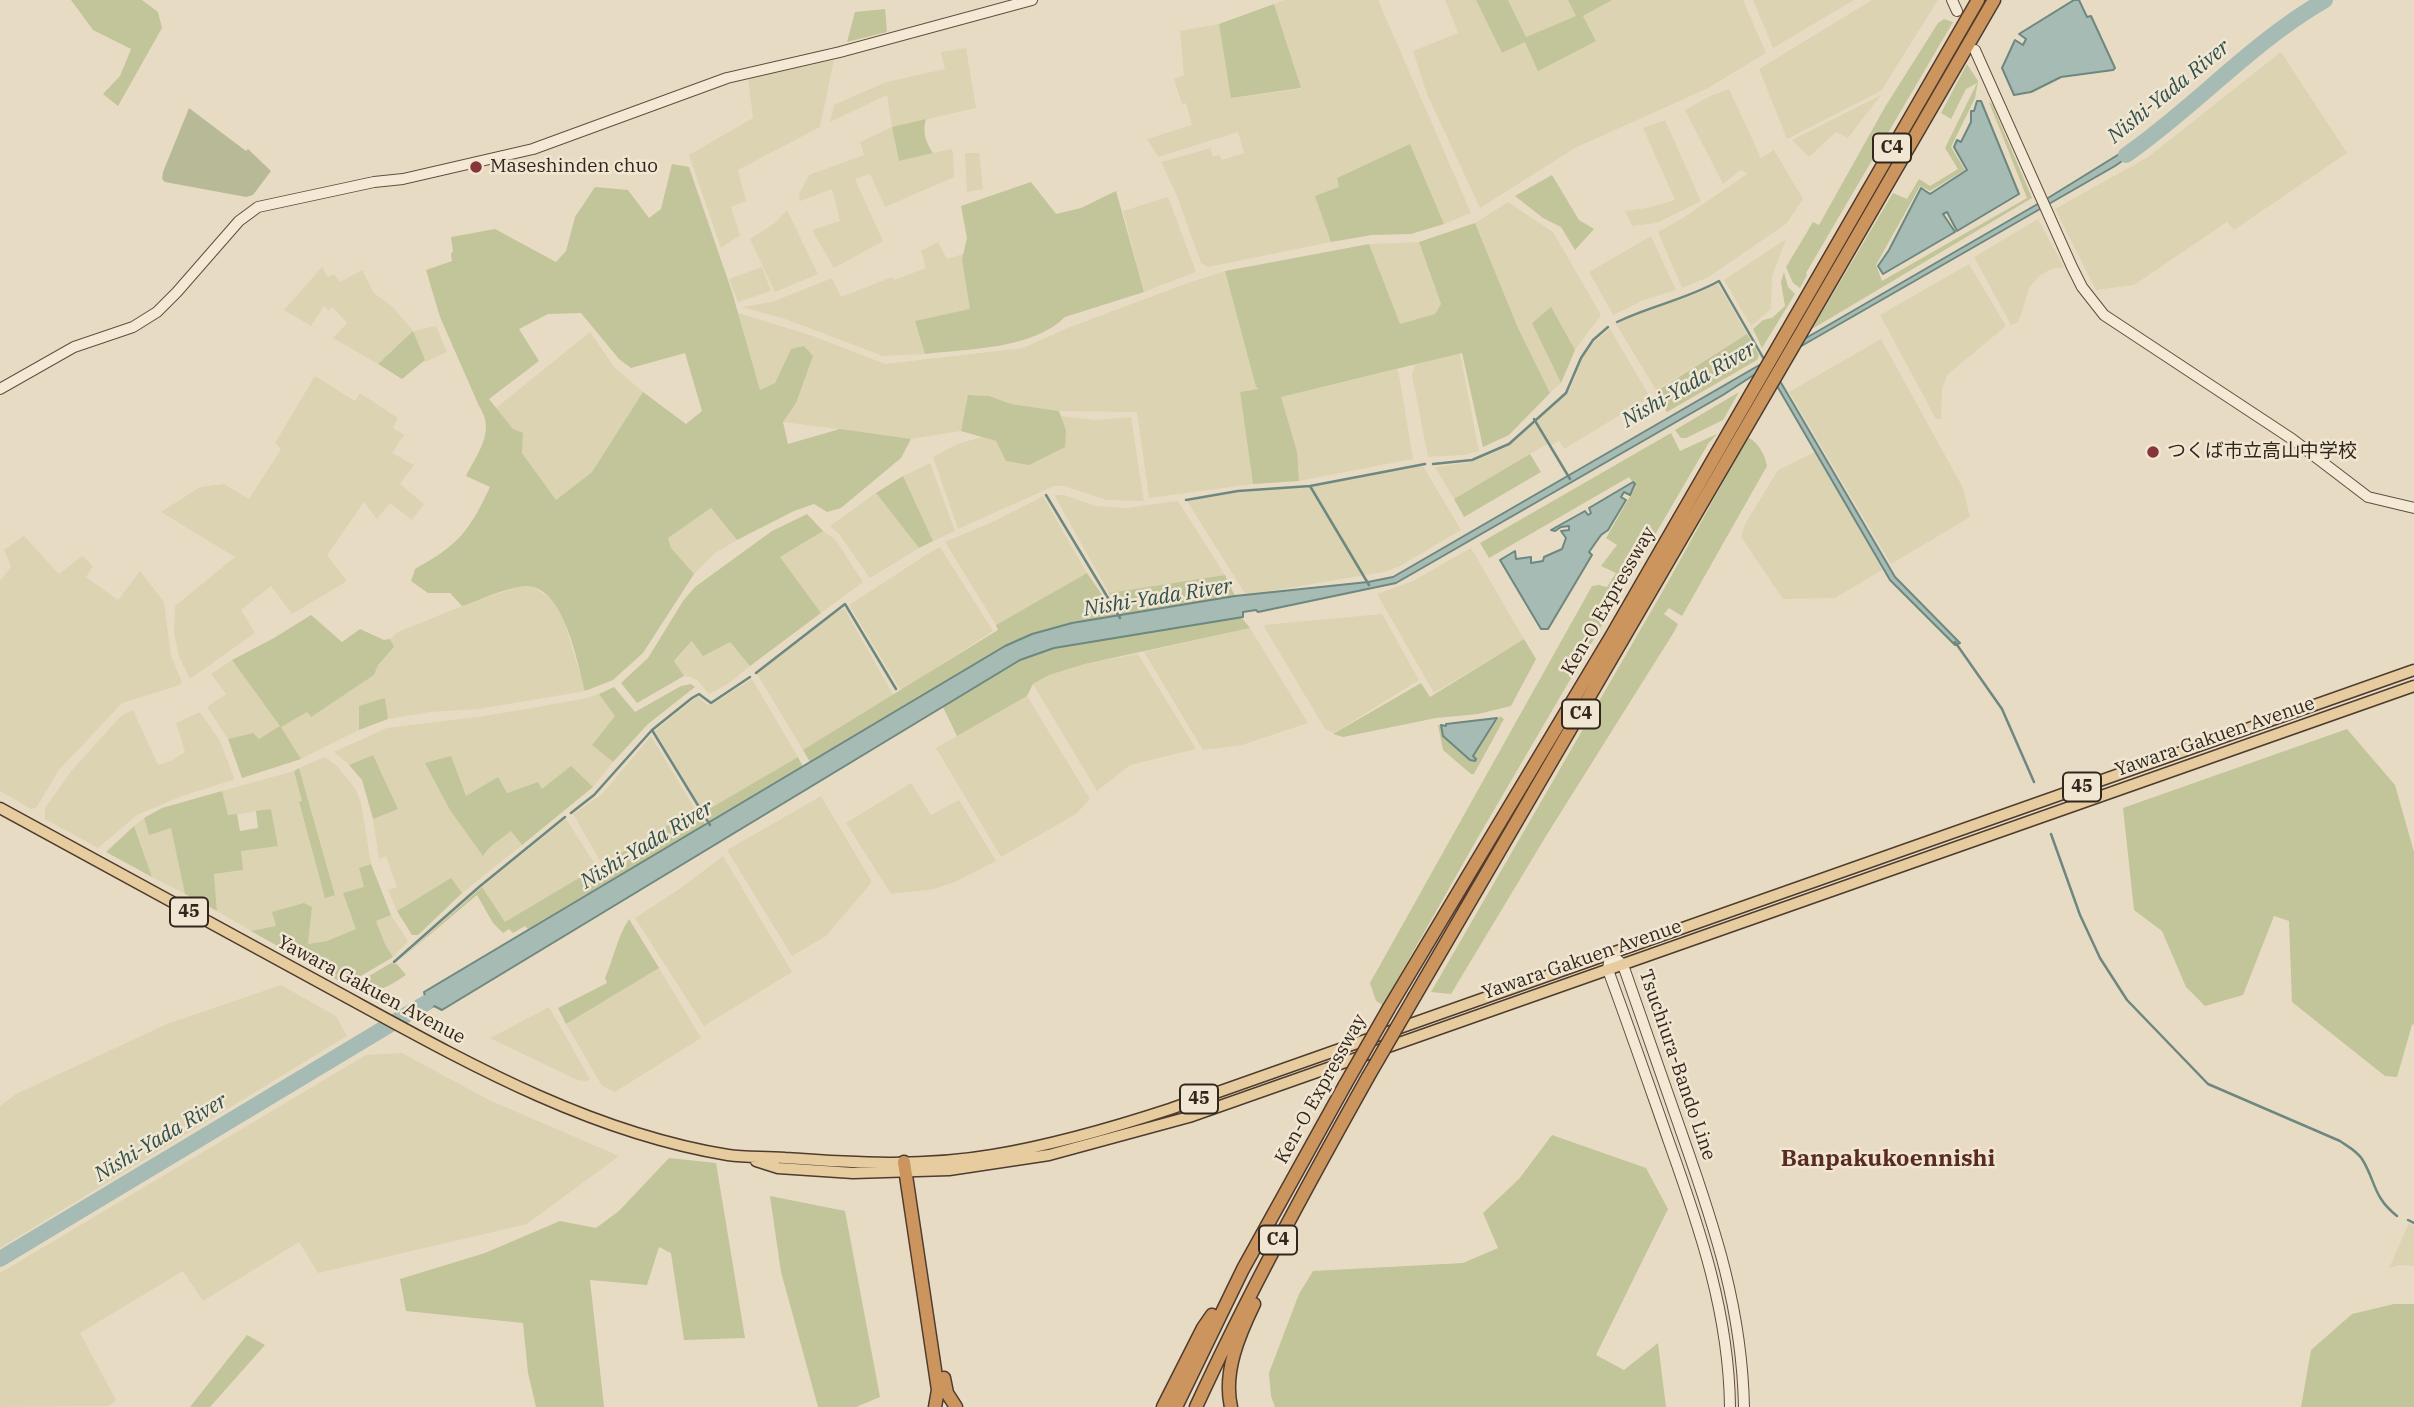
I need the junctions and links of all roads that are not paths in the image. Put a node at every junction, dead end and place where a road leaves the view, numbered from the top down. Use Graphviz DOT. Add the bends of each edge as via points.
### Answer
graph roads {
  1 [pos="1032,0"];
  2 [pos="1952,0"];
  3 [pos="1978,0"];
  4 [pos="1994,0"];
  5 [pos="1957,11"];
  6 [pos="1975,50"];
  7 [pos="0,389"];
  8 [pos="2414,508"];
  9 [pos="2414,670"];
  10 [pos="2414,686"];
  11 [pos="0,808"];
  12 [pos="1611,954"];
  13 [pos="1623,965"];
  14 [pos="1608,970"];
  15 [pos="1353,1102"];
  16 [pos="905,1168"];
  17 [pos="1243,1269"];
  18 [pos="928,1317"];
  19 [pos="935,1407"];
  20 [pos="956,1407"];
  21 [pos="1163,1407"];
  22 [pos="1176,1407"];
  23 [pos="1196,1407"];
  24 [pos="1231,1407"];
  25 [pos="1730,1407"];
  26 [pos="1744,1407"];
  1 -- 7 [label="street" via="727,78 533,149 258,207 239,220 157,312 133,327 74,347"];
  2 -- 5 [label="street"];
  3 -- 17 [label="highway, Ken-O Expressway / C4, bridge" via="1605,647 1389,1008"];
  4 -- 15 [label="highway, Ken-O Expressway / C4, bridge"];
  6 -- 8 [label="street" via="2082,286 2104,315 2292,439 2368,496"];
  9 -- 12 [label="main road, Yawara Gakuen Avenue / 45"];
  10 -- 13 [label="main road, Yawara Gakuen Avenue / 45"];
  11 -- 16 [label="main road, Yawara Gakuen Avenue / 45" via="410,1032 592,1118 778,1168 853,1174"];
  12 -- 13 [label="street, Tsuchiura-Bando Line"];
  12 -- 14 [label="street, Tsuchiura-Bando Line"];
  12 -- 16 [label="main road, Yawara Gakuen Avenue / 45" via="1083,1136"];
  13 -- 14 [label="main road, Yawara Gakuen Avenue / 45"];
  13 -- 26 [label="street, Tsuchiura-Bando Line" via="1723,1256 1739,1338"];
  14 -- 16 [label="main road, Yawara Gakuen Avenue / 45" via="1189,1117 1049,1155 949,1170"];
  14 -- 25 [label="street, Tsuchiura-Bando Line" via="1711,1266 1725,1337"];
  15 -- 23 [label="highway, Ken-O Expressway / C4" via="1257,1280"];
  15 -- 24 [label="highway" via="1242,1328 1229,1380"];
  16 -- 18 [label="highway"];
  17 -- 21 [label="highway" via="1203,1328"];
  17 -- 22 [label="highway, Ken-O Expressway / C4"];
  18 -- 19 [label="highway" via="938,1390"];
  18 -- 20 [label="highway" via="947,1393"];
}
